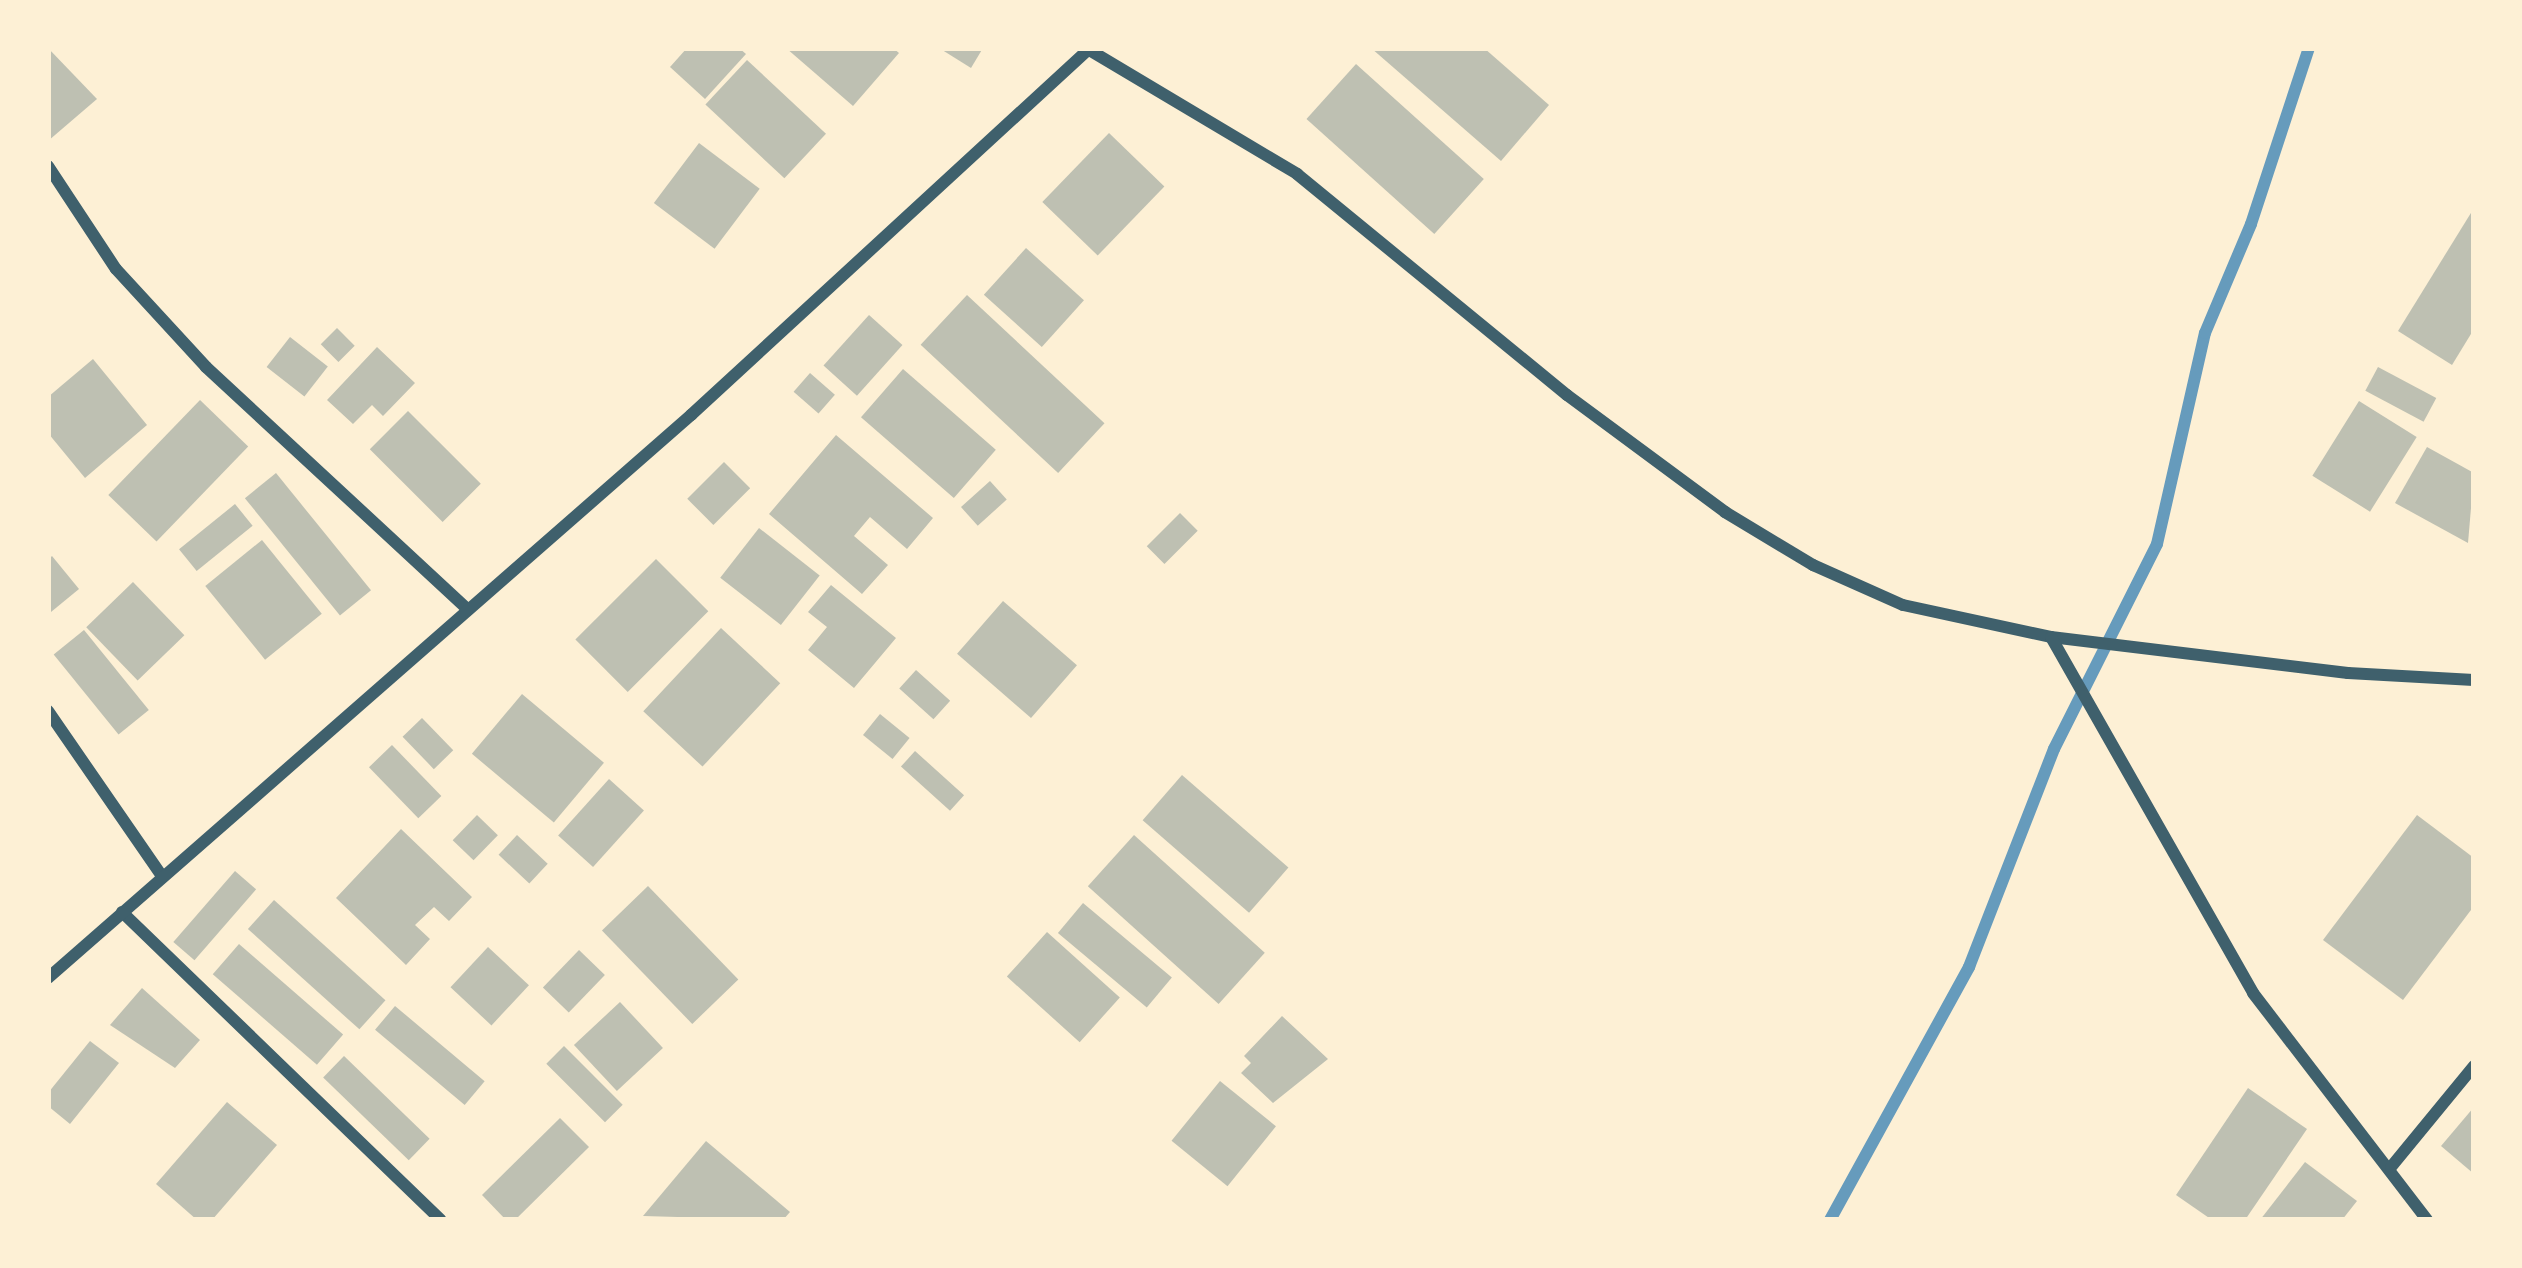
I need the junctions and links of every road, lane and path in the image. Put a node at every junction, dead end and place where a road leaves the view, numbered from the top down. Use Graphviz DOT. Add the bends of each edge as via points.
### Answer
graph roads {
  1 [pos="1088,49"];
  2 [pos="48,166"];
  3 [pos="468,610"];
  4 [pos="2050,637"];
  5 [pos="2474,680"];
  6 [pos="48,711"];
  7 [pos="163,876"];
  8 [pos="122,912"];
  9 [pos="48,978"];
  10 [pos="2474,1066"];
  11 [pos="2391,1167"];
  12 [pos="441,1220"];
  13 [pos="2427,1220"];
  1 -- 3 [label="street"];
  1 -- 4 [label="street" via="1298,174 1567,395 1743,523 1903,605"];
  2 -- 3 [label="street" via="116,269 206,367"];
  3 -- 7 [label="street"];
  4 -- 5 [label="street"];
  4 -- 11 [label="street" via="2253,993"];
  6 -- 7 [label="street"];
  7 -- 8 [label="street"];
  8 -- 9 [label="street"];
  8 -- 12 [label="street"];
  10 -- 11 [label="street"];
  11 -- 13 [label="street"];
}
